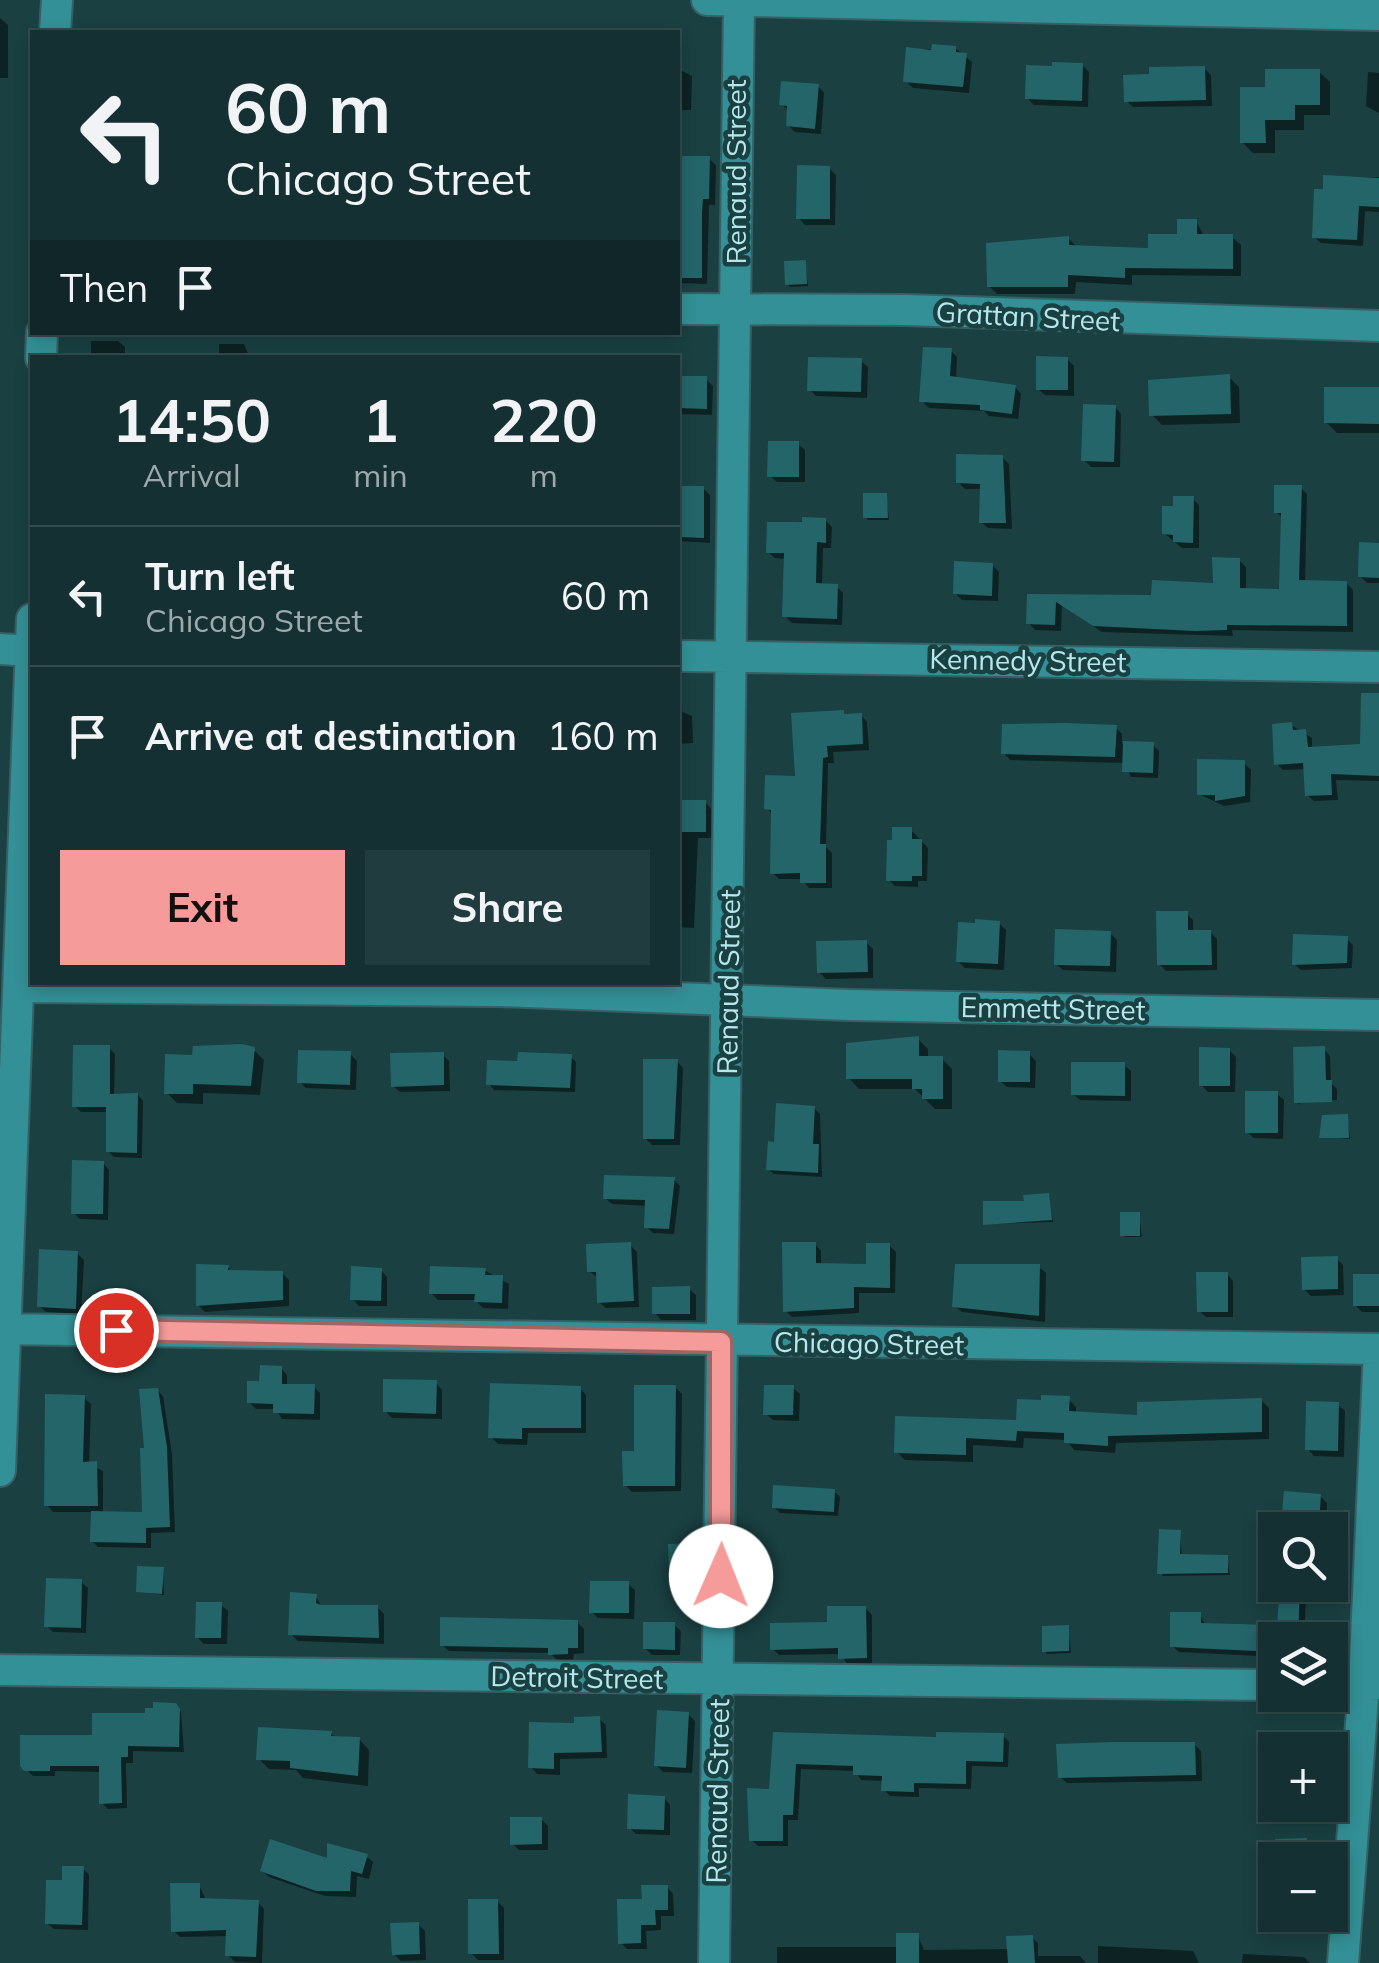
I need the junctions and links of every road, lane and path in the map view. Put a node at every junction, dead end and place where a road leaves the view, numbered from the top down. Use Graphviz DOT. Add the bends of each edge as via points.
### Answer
graph roads {
  1 [pos="57,0"];
  2 [pos="707,0"];
  3 [pos="739,0"];
  4 [pos="1379,15"];
  5 [pos="56,30"];
  6 [pos="680,309"];
  7 [pos="734,310"];
  8 [pos="1379,326"];
  9 [pos="0,649"];
  10 [pos="30,651"];
  11 [pos="680,656"];
  12 [pos="733,656"];
  13 [pos="1379,667"];
  14 [pos="30,707"];
  15 [pos="20,986"];
  16 [pos="726,999"];
  17 [pos="1379,1015"];
  18 [pos="3,1329"];
  19 [pos="721,1342"];
  20 [pos="1379,1349"];
  21 [pos="0,1471"];
  22 [pos="0,1670"];
  23 [pos="719,1680"];
  24 [pos="1371,1684"];
  25 [pos="1258,1685"];
  26 [pos="714,1963"];
  27 [pos="1343,1963"];
  1 -- 5 [label="street"];
  2 -- 3 [label="street"];
  3 -- 4 [label="street"];
  3 -- 7 [label="street, Renaud Street"];
  6 -- 7 [label="street, Grattan Street"];
  7 -- 8 [label="street, Grattan Street"];
  7 -- 12 [label="street, Renaud Street"];
  9 -- 10 [label="street"];
  11 -- 12 [label="street, Kennedy Street"];
  12 -- 13 [label="street, Kennedy Street"];
  12 -- 16 [label="street, Renaud Street"];
  14 -- 15 [label="street"];
  15 -- 16 [label="street, Emmett Street"];
  15 -- 18 [label="street"];
  16 -- 17 [label="street, Emmett Street"];
  16 -- 19 [label="street, Renaud Street"];
  18 -- 19 [label="street, Chicago Street"];
  18 -- 21 [label="street"];
  19 -- 20 [label="street, Chicago Street"];
  19 -- 23 [label="street, Renaud Street"];
  20 -- 24 [label="street"];
  22 -- 23 [label="street, Detroit Street"];
  23 -- 25 [label="street, Detroit Street"];
  23 -- 26 [label="street, Renaud Street"];
  24 -- 27 [label="street"];
}
